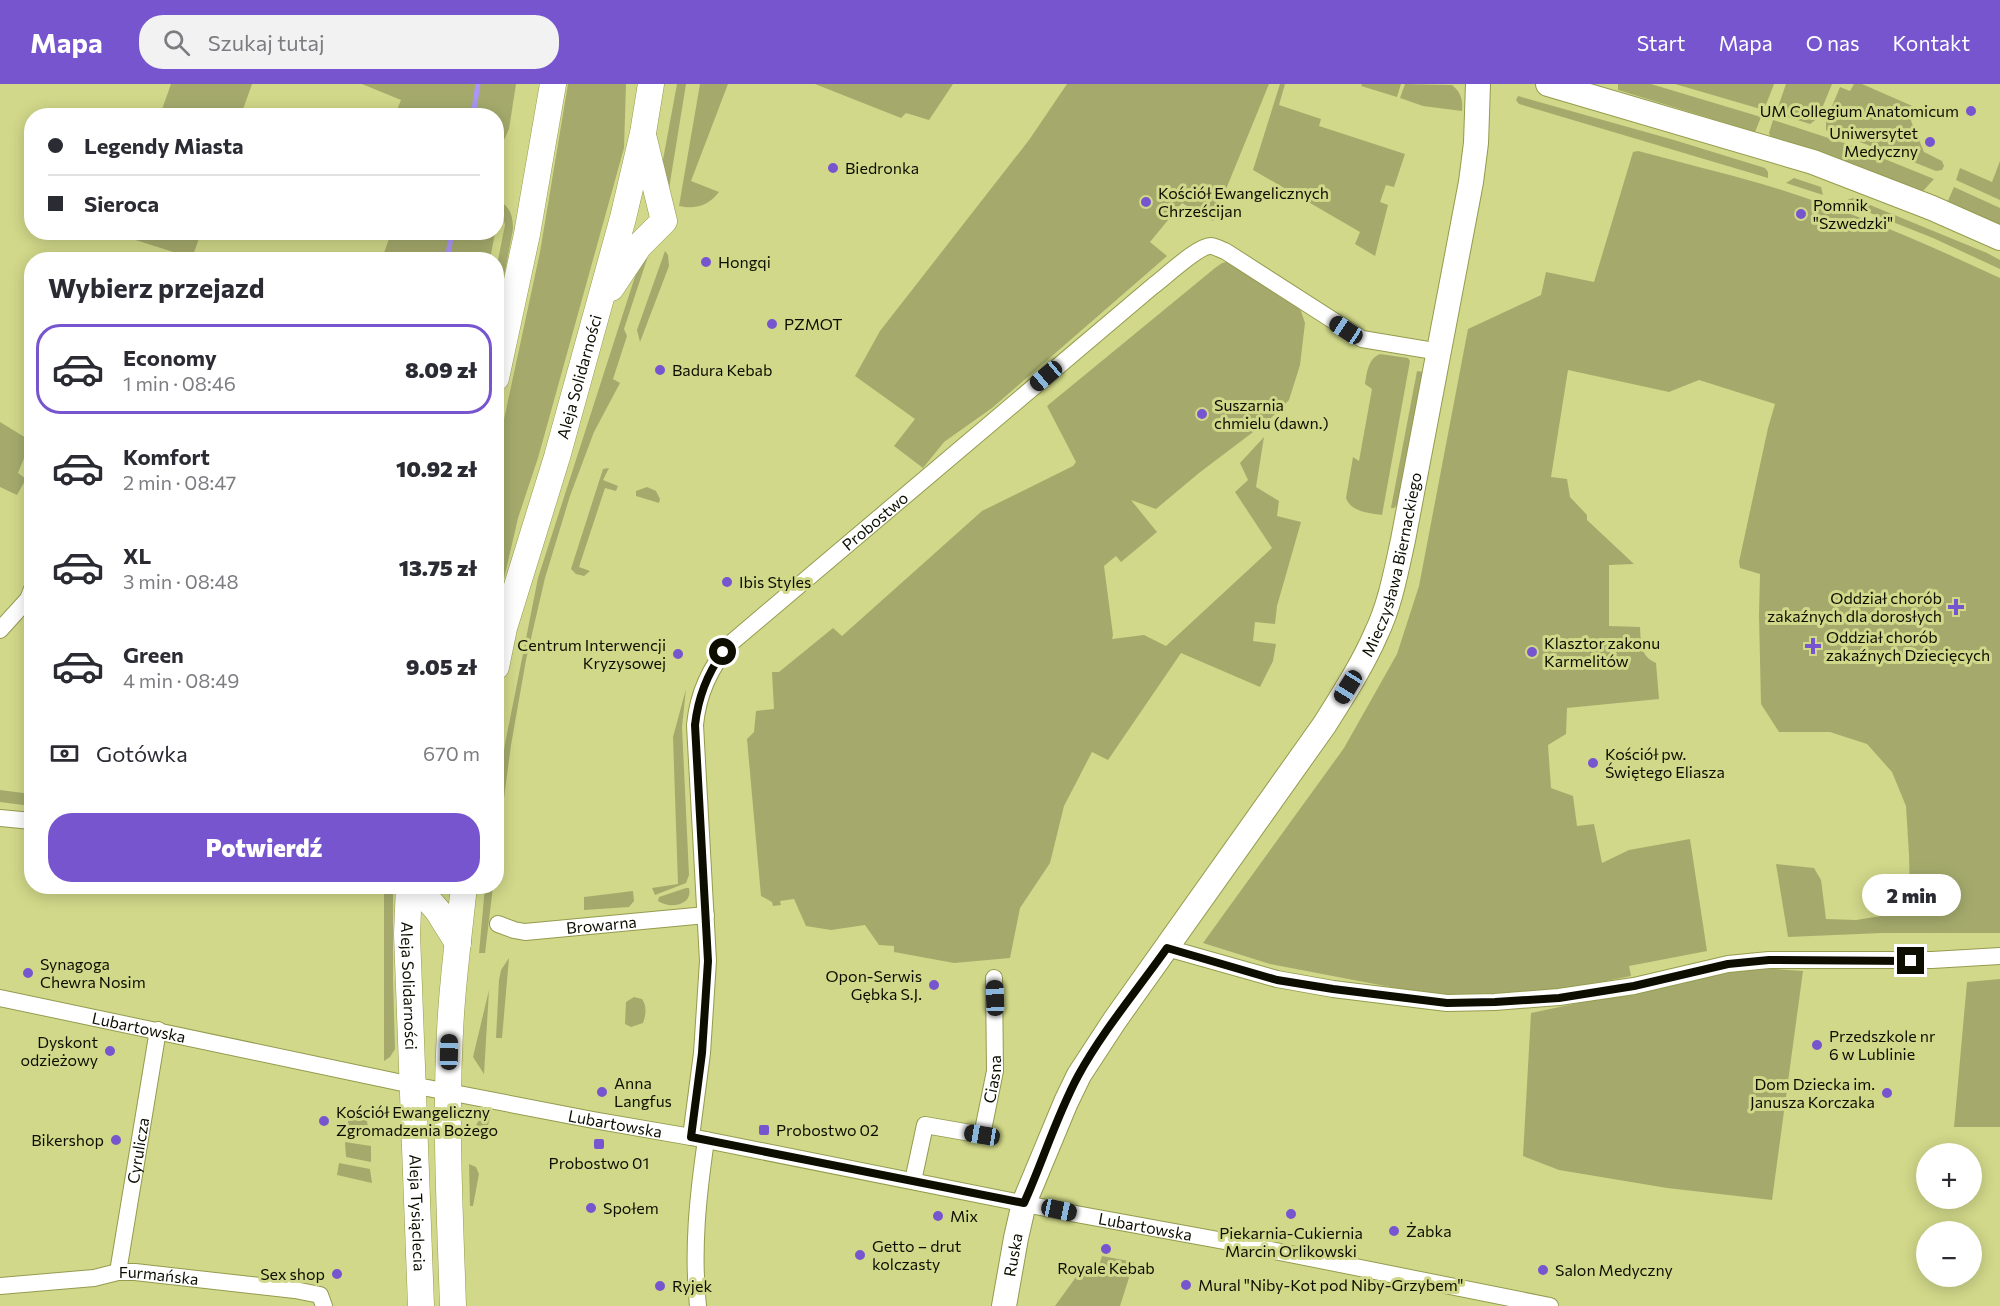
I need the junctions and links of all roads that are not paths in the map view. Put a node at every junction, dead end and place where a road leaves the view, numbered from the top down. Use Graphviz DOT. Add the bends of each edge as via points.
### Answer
graph roads {
  1 [pos="553,84"];
  2 [pos="651,84"];
  3 [pos="1478,84"];
  4 [pos="1548,84"];
  5 [pos="643,133"];
  6 [pos="2000,238"];
  7 [pos="597,309"];
  8 [pos="504,341"];
  9 [pos="1440,352"];
  10 [pos="24,603"];
  11 [pos="504,628"];
  12 [pos="0,630"];
  13 [pos="0,818"];
  14 [pos="24,820"];
  15 [pos="409,894"];
  16 [pos="423,894"];
  17 [pos="463,894"];
  18 [pos="706,915"];
  19 [pos="498,924"];
  20 [pos="458,943"];
  21 [pos="1167,948"];
  22 [pos="2000,956"];
  23 [pos="994,978"];
  24 [pos="0,998"];
  25 [pos="158,1030"];
  26 [pos="412,1085"];
  27 [pos="448,1092"];
  28 [pos="699,1138"];
  29 [pos="913,1181"];
  30 [pos="1024,1203"];
  31 [pos="118,1272"];
  32 [pos="0,1286"];
  33 [pos="322,1301"];
  34 [pos="1513,1302"];
  35 [pos="421,1306"];
  36 [pos="453,1306"];
  37 [pos="698,1306"];
  38 [pos="1004,1306"];
  39 [pos="1550,1306"];
  1 -- 8 [label="main road"];
  2 -- 5 [label="main road, Aleja Solidarności"];
  3 -- 9 [label="street, Mieczysława Biernackiego" via="1471,182"];
  4 -- 6 [label="street" via="1813,162"];
  5 -- 7 [label="main road, Aleja Solidarności"];
  5 -- 7 [label="main road" via="664,221 639,246"];
  7 -- 11 [label="main road, Aleja Solidarności" via="557,457"];
  9 -- 18 [label="street, Probostwo" via="1362,339 1225,251 1211,246 1196,252 763,614 719,657 704,686 695,725"];
  9 -- 21 [label="street, Mieczysława Biernackiego" via="1396,570 1377,633 1325,724"];
  10 -- 12 [label="street"];
  13 -- 14 [label="street"];
  15 -- 26 [label="main road, Aleja Solidarności"];
  16 -- 20 [label="main road"];
  17 -- 20 [label="main road"];
  18 -- 19 [label="street, Browarna" via="525,932"];
  18 -- 28 [label="street, Probostwo" via="708,983"];
  20 -- 27 [label="main road"];
  21 -- 22 [label="street" via="1277,980 1447,1003 1567,996 1634,986 1728,964 1769,960"];
  21 -- 30 [label="street, Mieczysława Biernackiego" via="1079,1075"];
  23 -- 29 [label="street, Ciasna" via="995,1071 982,1135 925,1125"];
  24 -- 25 [label="street, Lubartowska"];
  25 -- 26 [label="street, Lubartowska"];
  25 -- 31 [label="street, Cyrulicza"];
  26 -- 27 [label="street, Lubartowska"];
  26 -- 35 [label="main road, Aleja Tysiąclecia"];
  27 -- 28 [label="street, Lubartowska"];
  27 -- 36 [label="main road, Aleja Tysiąclecia"];
  28 -- 29 [label="street, Lubartowska"];
  28 -- 37 [label="street, Probostwo" via="695,1245"];
  29 -- 30 [label="street, Lubartowska"];
  30 -- 34 [label="street, Lubartowska"];
  30 -- 38 [label="street, Ruska"];
  31 -- 32 [label="street, Furmańska" via="94,1278"];
  31 -- 33 [label="street, Furmańska" via="295,1290"];
  34 -- 39 [label="street, Lubartowska"];
}
